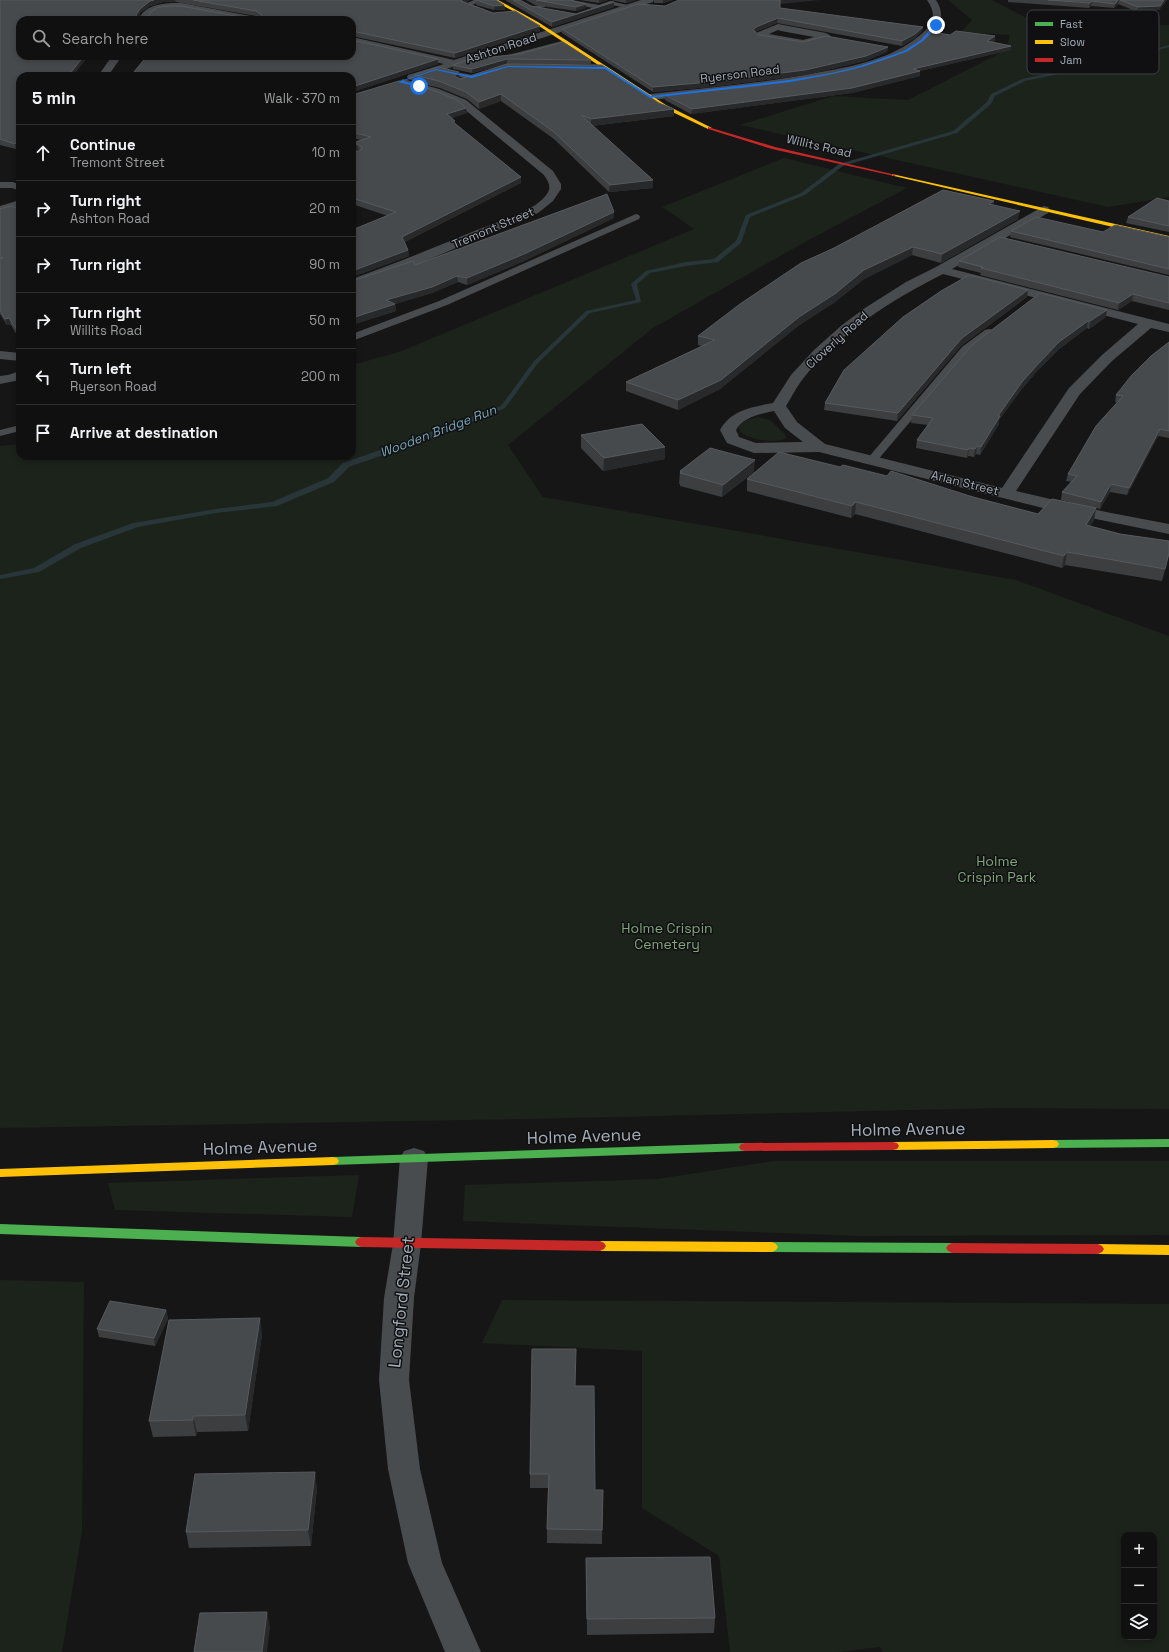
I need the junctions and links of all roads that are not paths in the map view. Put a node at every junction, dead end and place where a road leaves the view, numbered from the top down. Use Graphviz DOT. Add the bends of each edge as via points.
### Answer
graph roads {
  1 [pos="480,0"];
  2 [pos="496,0"];
  3 [pos="501,0"];
  4 [pos="931,0"];
  5 [pos="575,3"];
  6 [pos="652,3"];
  7 [pos="540,5"];
  8 [pos="632,6"];
  9 [pos="599,7"];
  10 [pos="488,12"];
  11 [pos="502,13"];
  12 [pos="521,14"];
  13 [pos="538,15"];
  14 [pos="146,16"];
  15 [pos="238,16"];
  16 [pos="594,18"];
  17 [pos="550,32"];
  18 [pos="829,37"];
  19 [pos="356,41"];
  20 [pos="566,42"];
  21 [pos="515,43"];
  22 [pos="883,47"];
  23 [pos="534,49"];
  24 [pos="905,51"];
  25 [pos="547,54"];
  26 [pos="477,56"];
  27 [pos="114,60"];
  28 [pos="578,60"];
  29 [pos="455,63"];
  30 [pos="591,63"];
  31 [pos="436,69"];
  32 [pos="106,72"];
  33 [pos="460,82"];
  34 [pos="396,83"];
  35 [pos="650,97"];
  36 [pos="0,185"];
  37 [pos="16,187"];
  38 [pos="16,205"];
  39 [pos="0,210"];
  40 [pos="1044,210"];
  41 [pos="636,216"];
  42 [pos="996,238"];
  43 [pos="1169,238"];
  44 [pos="1011,242"];
  45 [pos="941,270"];
  46 [pos="356,282"];
  47 [pos="1038,295"];
  48 [pos="1026,304"];
  49 [pos="1148,323"];
  50 [pos="996,327"];
  51 [pos="1169,328"];
  52 [pos="356,336"];
  53 [pos="0,355"];
  54 [pos="16,357"];
  55 [pos="16,377"];
  56 [pos="0,380"];
  57 [pos="778,406"];
  58 [pos="16,429"];
  59 [pos="0,433"];
  60 [pos="818,447"];
  61 [pos="872,460"];
  62 [pos="1007,493"];
  63 [pos="1169,529"];
  64 [pos="1169,1143"];
  65 [pos="414,1158"];
  66 [pos="0,1173"];
  67 [pos="0,1229"];
  68 [pos="407,1244"];
  69 [pos="1169,1250"];
  70 [pos="463,1652"];
  1 -- 10 [label="lane" via="466,5"];
  2 -- 3 [label="lane"];
  2 -- 12 [label="street, Willits Road"];
  4 -- 24 [label="street, Ryerson Road" via="937,12 936,25 922,40"];
  5 -- 7 [label="lane"];
  5 -- 9 [label="lane"];
  6 -- 8 [label="street, Ashton Road"];
  8 -- 9 [label="lane" via="610,3"];
  8 -- 16 [label="street, Ashton Road"];
  9 -- 16 [label="lane" via="579,14"];
  11 -- 12 [label="lane"];
  12 -- 13 [label="lane"];
  12 -- 17 [label="street, Willits Road"];
  14 -- 15 [label="street" via="153,9 171,6"];
  16 -- 17 [label="street, Ashton Road"];
  17 -- 20 [label="street, Willits Road"];
  17 -- 21 [label="street, Ashton Road"];
  18 -- 18 [label="street" via="803,43 759,35 778,27"];
  19 -- 29 [label="street"];
  20 -- 23 [label="lane"];
  20 -- 30 [label="street, Willits Road"];
  21 -- 23 [label="lane"];
  21 -- 26 [label="street, Ashton Road"];
  22 -- 24 [label="street"];
  23 -- 25 [label="lane"];
  23 -- 26 [label="lane" via="500,59"];
  24 -- 35 [label="street, Ryerson Road" via="861,66 790,81"];
  26 -- 29 [label="street, Ashton Road"];
  27 -- 32 [label="street"];
  28 -- 30 [label="lane"];
  29 -- 31 [label="street, Ashton Road"];
  30 -- 35 [label="street, Willits Road" via="606,68"];
  31 -- 33 [label="lane" via="475,76"];
  31 -- 34 [label="street, Ashton Road"];
  34 -- 46 [label="street, Tremont Street" via="435,91 462,102 548,173 555,184 555,190 538,209 519,218"];
  35 -- 40 [label="street, Willits Road" via="685,118 754,143"];
  36 -- 37 [label="lane"];
  38 -- 39 [label="street"];
  40 -- 42 [label="street, Cloverly Road"];
  40 -- 43 [label="street, Willits Road"];
  41 -- 52 [label="lane" via="444,303"];
  42 -- 44 [label="lane"];
  42 -- 45 [label="street, Cloverly Road"];
  45 -- 47 [label="street"];
  45 -- 57 [label="street, Cloverly Road" via="893,296 847,328 796,378"];
  47 -- 48 [label="lane"];
  47 -- 49 [label="street"];
  49 -- 51 [label="street"];
  49 -- 62 [label="street" via="1074,391"];
  50 -- 61 [label="lane" via="966,349"];
  53 -- 54 [label="street"];
  55 -- 56 [label="street"];
  57 -- 60 [label="street, Arlan Street" via="791,424"];
  57 -- 60 [label="street" via="739,417 730,423 728,430 733,440 754,448"];
  58 -- 59 [label="lane"];
  60 -- 61 [label="street, Arlan Street"];
  61 -- 62 [label="street, Arlan Street"];
  62 -- 63 [label="street, Arlan Street"];
  64 -- 65 [label="street, Holme Avenue" via="749,1147"];
  65 -- 66 [label="street, Holme Avenue"];
  65 -- 68 [label="street, Longford Street"];
  67 -- 68 [label="street"];
  68 -- 69 [label="street"];
  68 -- 70 [label="street, Longford Street" via="398,1298 394,1380 404,1469 426,1562"];
}
